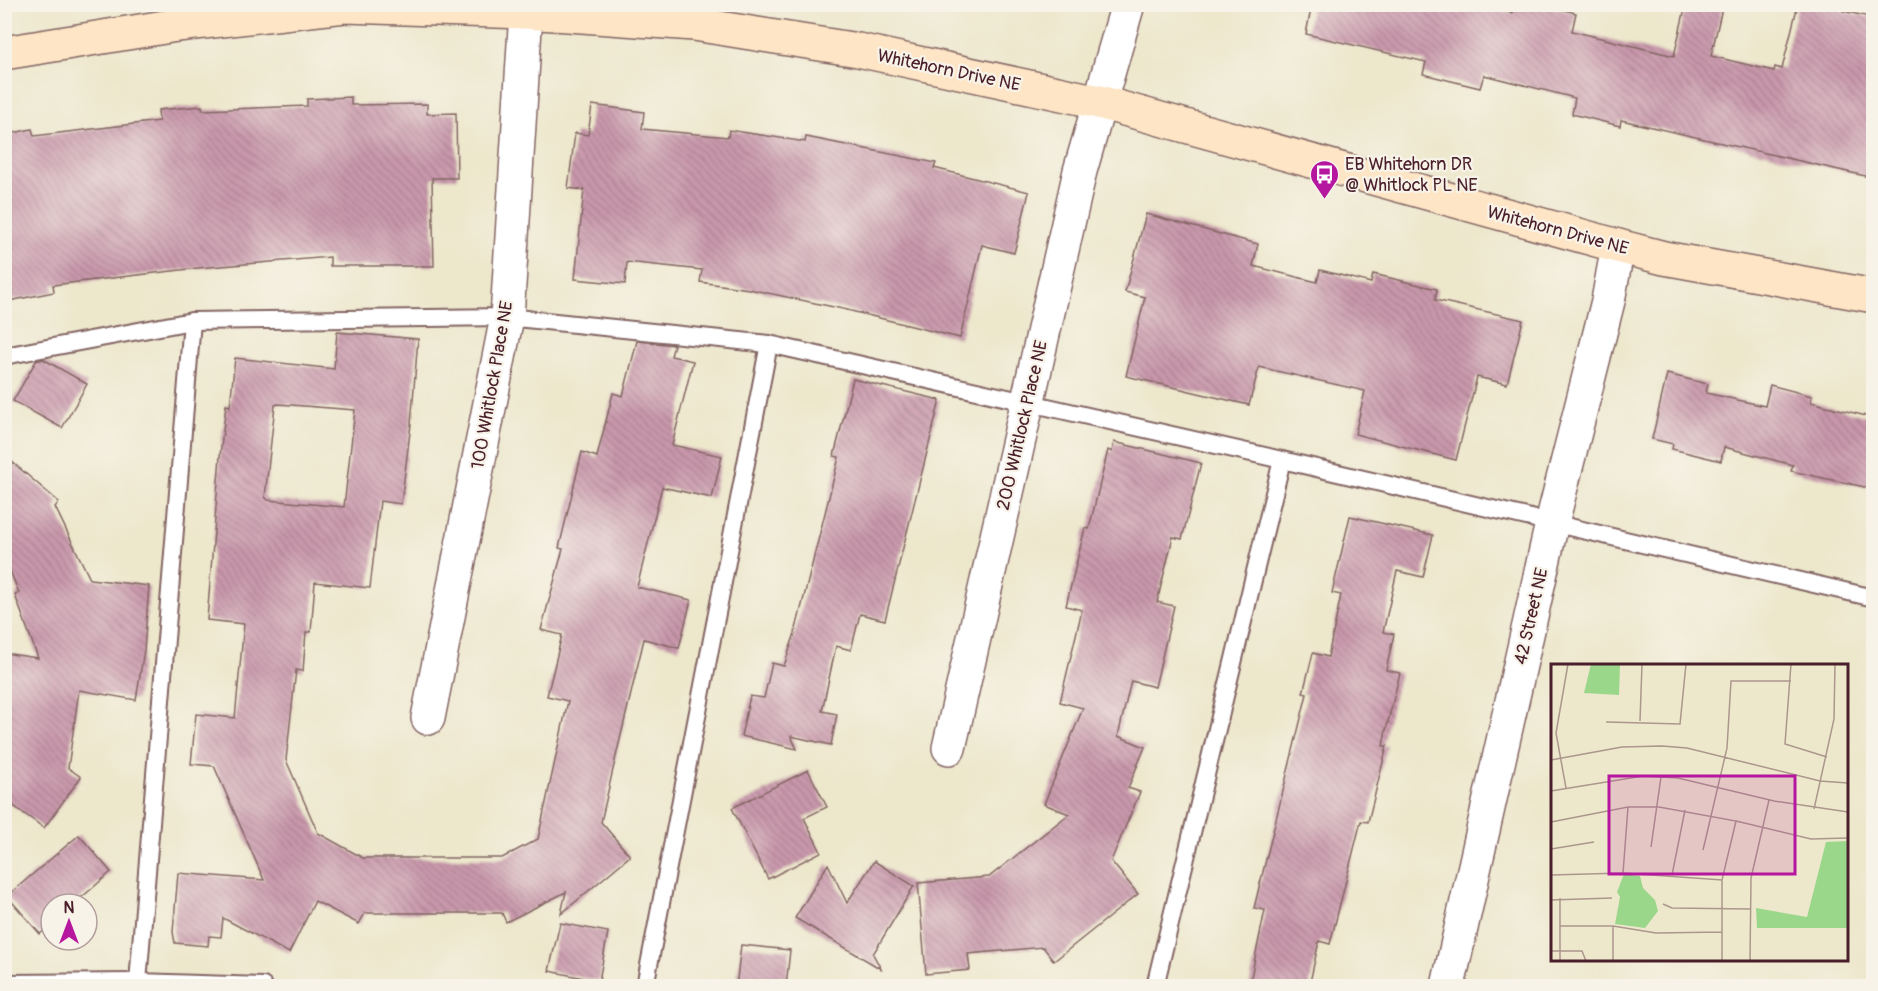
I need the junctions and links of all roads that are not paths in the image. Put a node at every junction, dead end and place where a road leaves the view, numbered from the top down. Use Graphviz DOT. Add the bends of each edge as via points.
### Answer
graph roads {
  1 [pos="1128,4"];
  2 [pos="525,12"];
  3 [pos="4,53"];
  4 [pos="1099,102"];
  5 [pos="1618,246"];
  6 [pos="1874,296"];
  7 [pos="507,317"];
  8 [pos="192,321"];
  9 [pos="769,344"];
  10 [pos="4,356"];
  11 [pos="1028,401"];
  12 [pos="1282,460"];
  13 [pos="1552,523"];
  14 [pos="1874,598"];
  15 [pos="428,718"];
  16 [pos="949,748"];
  17 [pos="138,982"];
  18 [pos="4,983"];
  19 [pos="263,987"];
  20 [pos="645,987"];
  21 [pos="1155,987"];
  22 [pos="1448,987"];
  1 -- 4 [label="street, 200 Whitlock Place NE"];
  2 -- 3 [label="street, Whitehorn Drive NE" via="345,6 177,25"];
  2 -- 4 [label="street, Whitehorn Drive NE" via="694,24 858,50"];
  2 -- 7 [label="street, 100 Whitlock Place NE"];
  4 -- 5 [label="street, Whitehorn Drive NE"];
  4 -- 11 [label="street, 200 Whitlock Place NE"];
  5 -- 6 [label="street, Whitehorn Drive NE"];
  5 -- 13 [label="street, 42 Street NE" via="1608,301"];
  7 -- 8 [label="lane"];
  7 -- 9 [label="lane"];
  7 -- 15 [label="street, 100 Whitlock Place NE"];
  8 -- 10 [label="lane"];
  8 -- 17 [label="lane"];
  9 -- 11 [label="lane"];
  9 -- 20 [label="lane"];
  11 -- 12 [label="lane"];
  11 -- 16 [label="street, 200 Whitlock Place NE"];
  12 -- 13 [label="lane"];
  12 -- 21 [label="lane"];
  13 -- 14 [label="lane"];
  13 -- 22 [label="street, 42 Street NE"];
  17 -- 18 [label="lane"];
  17 -- 19 [label="lane"];
}
